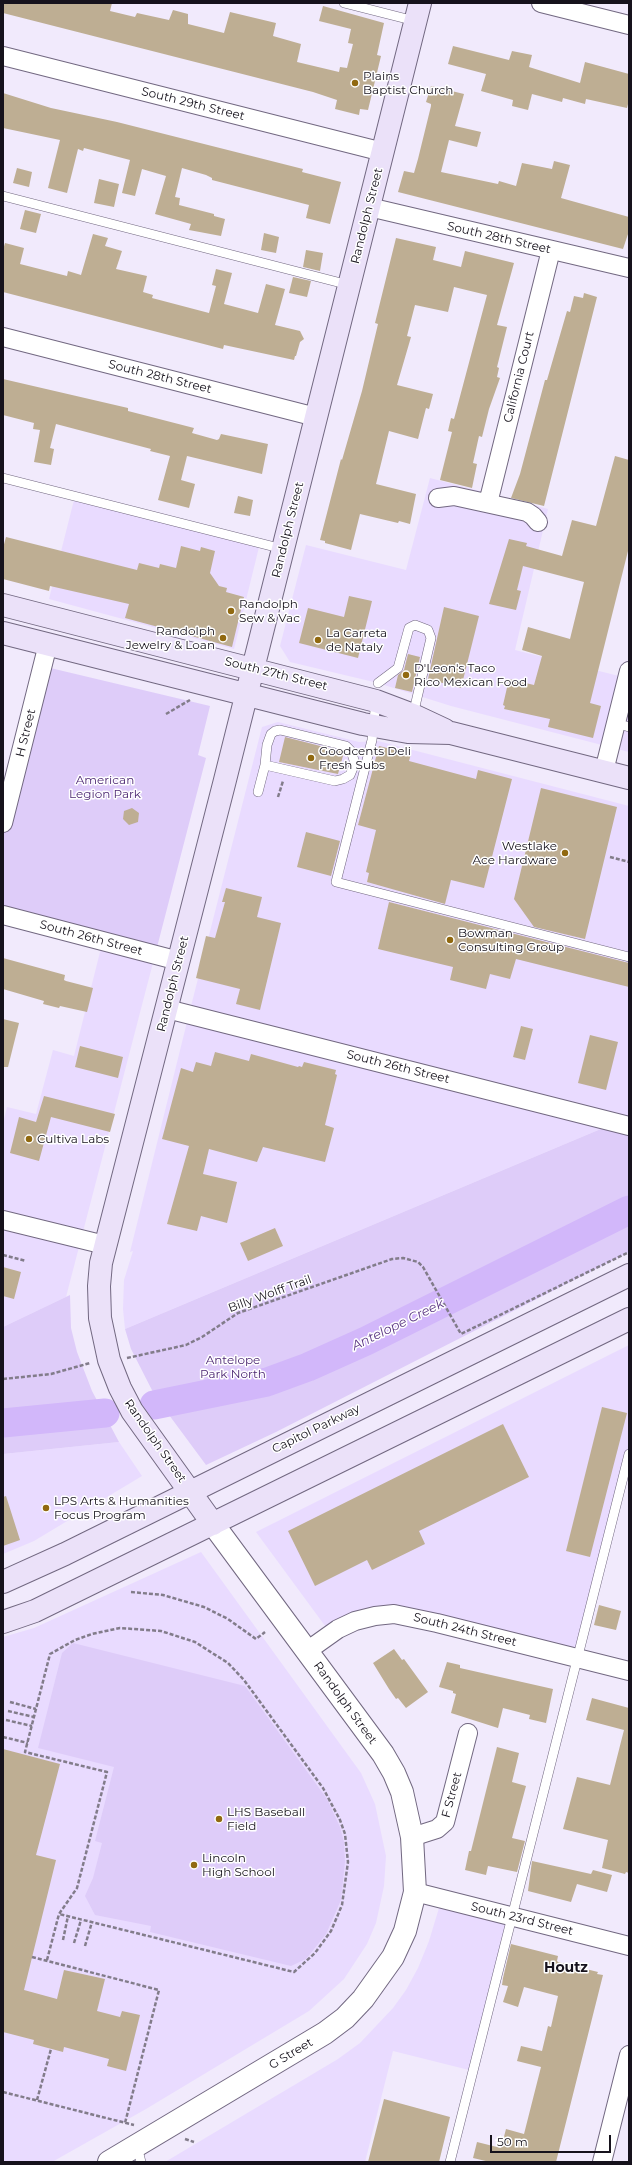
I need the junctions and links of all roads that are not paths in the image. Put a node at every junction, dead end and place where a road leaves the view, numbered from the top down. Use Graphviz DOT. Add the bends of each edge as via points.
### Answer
graph roads {
  1 [pos="344,3"];
  2 [pos="552,4"];
  3 [pos="418,12"];
  4 [pos="629,25"];
  5 [pos="3,56"];
  6 [pos="383,152"];
  7 [pos="3,196"];
  8 [pos="369,207"];
  9 [pos="551,250"];
  10 [pos="629,268"];
  11 [pos="349,285"];
  12 [pos="3,337"];
  13 [pos="316,417"];
  14 [pos="3,478"];
  15 [pos="438,498"];
  16 [pos="488,503"];
  17 [pos="538,522"];
  18 [pos="283,549"];
  19 [pos="3,605"];
  20 [pos="3,632"];
  21 [pos="48,644"];
  22 [pos="253,668"];
  23 [pos="629,671"];
  24 [pos="377,692"];
  25 [pos="246,695"];
  26 [pos="413,714"];
  27 [pos="622,725"];
  28 [pos="374,726"];
  29 [pos="451,733"];
  30 [pos="265,765"];
  31 [pos="604,771"];
  32 [pos="629,778"];
  33 [pos="258,792"];
  34 [pos="3,822"];
  35 [pos="3,915"];
  36 [pos="629,957"];
  37 [pos="179,961"];
  38 [pos="166,1009"];
  39 [pos="629,1126"];
  40 [pos="3,1220"];
  41 [pos="105,1245"];
  42 [pos="629,1275"];
  43 [pos="629,1319"];
  44 [pos="629,1454"];
  45 [pos="190,1492"];
  46 [pos="214,1524"];
  47 [pos="3,1582"];
  48 [pos="3,1622"];
  49 [pos="307,1651"];
  50 [pos="578,1659"];
  51 [pos="629,1671"];
  52 [pos="468,1733"];
  53 [pos="412,1837"];
  54 [pos="415,1892"];
  55 [pos="512,1916"];
  56 [pos="629,1946"];
  57 [pos="629,2055"];
  58 [pos="139,2154"];
  59 [pos="109,2162"];
  60 [pos="450,2162"];
  61 [pos="602,2162"];
  1 -- 3 [label="lane"];
  2 -- 4 [label="street"];
  3 -- 6 [label="main road, Randolph Street"];
  5 -- 6 [label="street, South 29th Street"];
  6 -- 8 [label="main road, Randolph Street"];
  7 -- 11 [label="lane"];
  8 -- 9 [label="street, South 28th Street"];
  8 -- 11 [label="main road, Randolph Street"];
  9 -- 10 [label="street, South 28th Street"];
  9 -- 16 [label="street, California Court"];
  11 -- 13 [label="main road, Randolph Street"];
  12 -- 13 [label="street, South 28th Street"];
  13 -- 18 [label="main road, Randolph Street"];
  14 -- 18 [label="lane"];
  15 -- 16 [label="street" via="454,496"];
  16 -- 17 [label="street" via="526,512"];
  18 -- 22 [label="main road, Randolph Street"];
  19 -- 22 [label="main road, South 27th Street"];
  20 -- 21 [label="main road, South 27th Street"];
  21 -- 25 [label="main road, South 27th Street"];
  21 -- 34 [label="street, H Street"];
  22 -- 24 [label="main road, South 27th Street"];
  22 -- 25 [label="main road, Randolph Street"];
  23 -- 27 [label="street"];
  24 -- 26 [label="main road, South 27th Street"];
  24 -- 26 [label="lane" via="398,668 409,628 415,624 428,630 431,638"];
  24 -- 28 [label="lane"];
  25 -- 28 [label="main road, South 27th Street"];
  25 -- 37 [label="main road, Randolph Street"];
  26 -- 29 [label="main road, South 27th Street"];
  27 -- 31 [label="street"];
  28 -- 29 [label="main road, South 27th Street" via="408,732"];
  28 -- 36 [label="lane" via="336,882"];
  29 -- 31 [label="main road, South 27th Street"];
  30 -- 30 [label="lane" via="335,781 350,775 355,763 352,750 346,746 280,730 271,734 268,740"];
  30 -- 33 [label="lane"];
  31 -- 32 [label="main road, South 27th Street"];
  35 -- 37 [label="street, South 26th Street"];
  37 -- 38 [label="main road, Randolph Street"];
  38 -- 39 [label="street, South 26th Street"];
  38 -- 41 [label="main road, Randolph Street"];
  40 -- 41 [label="street"];
  41 -- 45 [label="main road, Randolph Street" via="99,1296 100,1318 109,1360 132,1411"];
  42 -- 45 [label="main road, Capitol Parkway"];
  43 -- 46 [label="main road"];
  44 -- 50 [label="lane"];
  45 -- 46 [label="main road, Randolph Street"];
  45 -- 47 [label="main road, Capitol Parkway"];
  46 -- 48 [label="main road" via="35,1611"];
  46 -- 49 [label="street, Randolph Street"];
  49 -- 50 [label="street, South 24th Street" via="338,1629 355,1621 394,1614"];
  49 -- 53 [label="street, Randolph Street" via="383,1754 394,1773 402,1792"];
  50 -- 51 [label="street, South 24th Street"];
  50 -- 55 [label="lane"];
  52 -- 53 [label="street, F Street" via="445,1822 437,1829"];
  53 -- 54 [label="street, Randolph Street"];
  54 -- 55 [label="street, South 23rd Street"];
  54 -- 58 [label="street, G Street" via="405,1931 393,1957 363,1999 345,2018"];
  55 -- 56 [label="street, South 23rd Street"];
  55 -- 60 [label="lane"];
  57 -- 61 [label="street"];
  58 -- 59 [label="street, G Street"];
}
